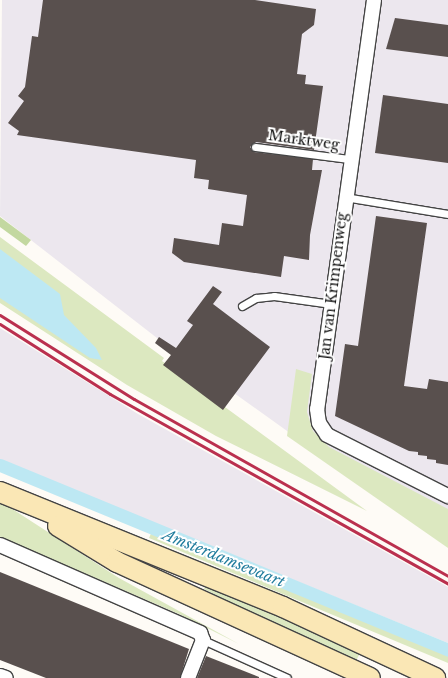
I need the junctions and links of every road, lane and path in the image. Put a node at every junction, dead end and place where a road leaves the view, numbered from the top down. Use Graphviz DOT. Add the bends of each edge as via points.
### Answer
graph roads {
  1 [pos="374,0"];
  2 [pos="255,146"];
  3 [pos="349,159"];
  4 [pos="345,197"];
  5 [pos="448,214"];
  6 [pos="331,304"];
  7 [pos="242,306"];
  8 [pos="6,494"];
  9 [pos="448,496"];
  10 [pos="0,545"];
  11 [pos="203,640"];
  12 [pos="400,674"];
  13 [pos="0,676"];
  14 [pos="6,678"];
  15 [pos="188,678"];
  16 [pos="287,678"];
  17 [pos="370,678"];
  18 [pos="435,678"];
  1 -- 3 [label="street, Jan van Krimpenweg"];
  2 -- 3 [label="lane, Marktweg"];
  3 -- 4 [label="street, Jan van Krimpenweg"];
  4 -- 5 [label="lane"];
  4 -- 6 [label="street, Jan van Krimpenweg"];
  6 -- 7 [label="lane" via="274,296 256,298"];
  6 -- 9 [label="street, Jan van Krimpenweg" via="317,409 319,423 327,435"];
  8 -- 12 [label="main road" via="283,607"];
  8 -- 17 [label="main road" via="117,562"];
  10 -- 11 [label="street" via="196,630"];
  11 -- 15 [label="street"];
  11 -- 16 [label="lane"];
  12 -- 18 [label="main road"];
  13 -- 14 [label="street"];
}
